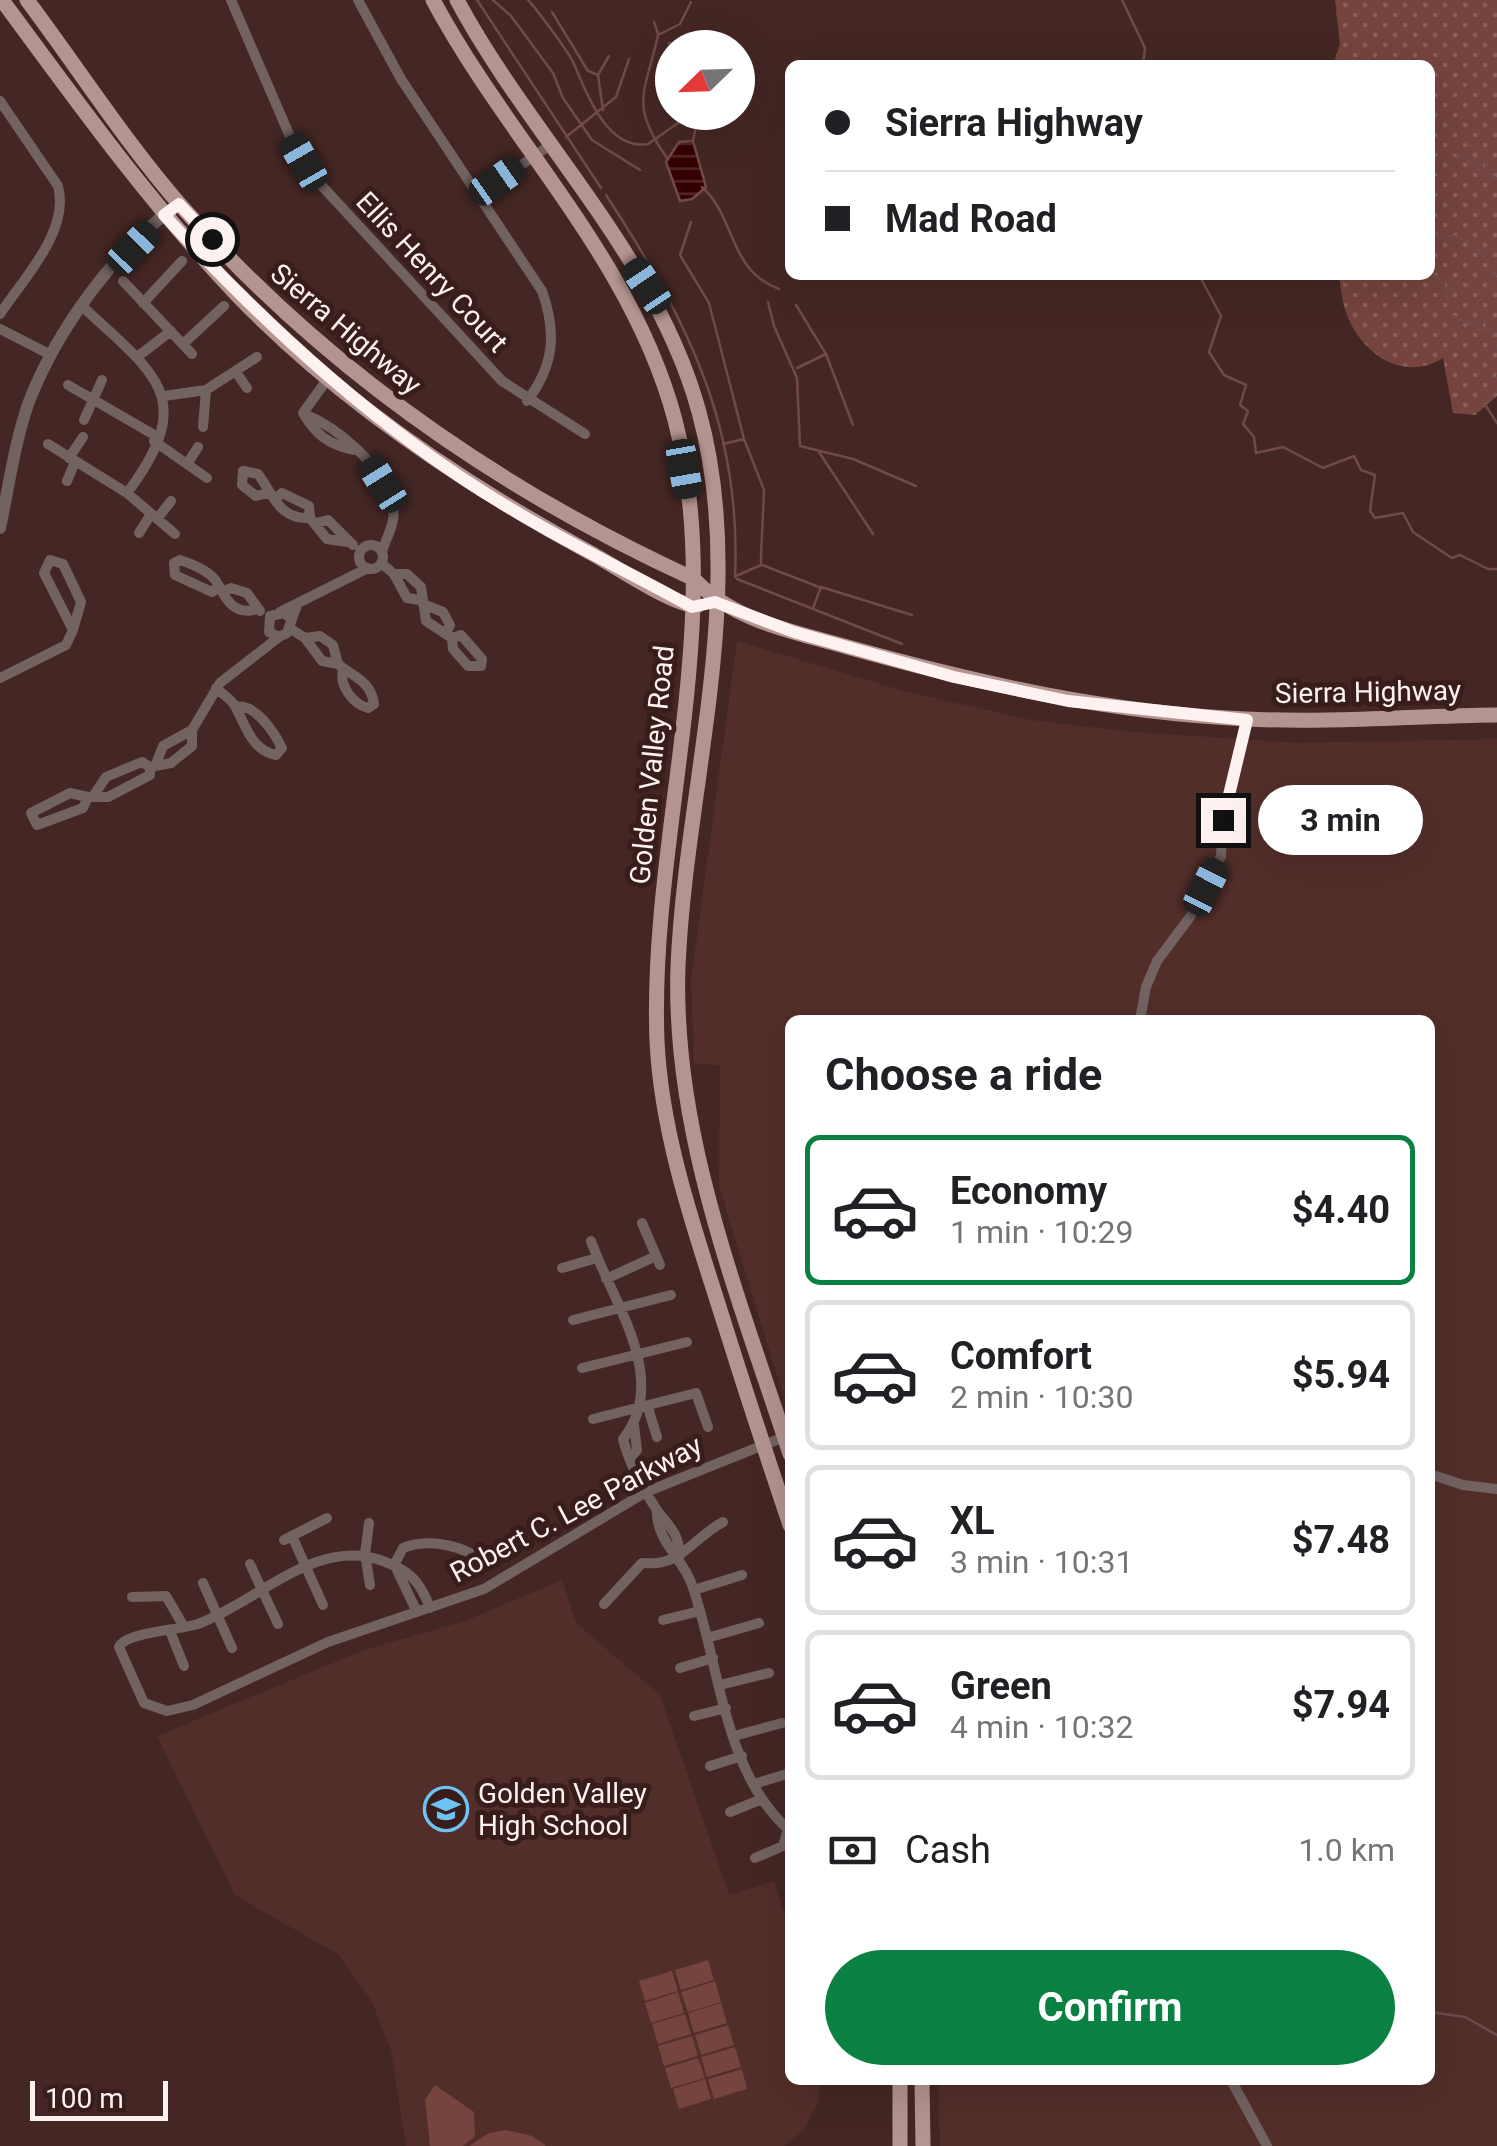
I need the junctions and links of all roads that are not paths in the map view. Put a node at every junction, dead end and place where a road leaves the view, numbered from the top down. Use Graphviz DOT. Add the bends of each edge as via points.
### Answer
graph roads {
  1 [pos="2,0"];
  2 [pos="27,0"];
  3 [pos="231,0"];
  4 [pos="358,0"];
  5 [pos="433,0"];
  6 [pos="457,0"];
  7 [pos="0,101"];
  8 [pos="550,145"];
  9 [pos="534,156"];
  10 [pos="480,194"];
  11 [pos="179,204"];
  12 [pos="164,215"];
  13 [pos="182,260"];
  14 [pos="122,281"];
  15 [pos="143,303"];
  16 [pos="82,306"];
  17 [pos="224,306"];
  18 [pos="0,314"];
  19 [pos="0,329"];
  20 [pos="171,330"];
  21 [pos="51,355"];
  22 [pos="137,357"];
  23 [pos="256,357"];
  24 [pos="236,372"];
  25 [pos="329,377"];
  26 [pos="102,380"];
  27 [pos="68,384"];
  28 [pos="246,388"];
  29 [pos="206,390"];
  30 [pos="164,396"];
  31 [pos="95,399"];
  32 [pos="527,401"];
  33 [pos="84,420"];
  34 [pos="203,427"];
  35 [pos="584,434"];
  36 [pos="82,437"];
  37 [pos="155,439"];
  38 [pos="48,444"];
  39 [pos="198,447"];
  40 [pos="72,460"];
  41 [pos="187,464"];
  42 [pos="207,478"];
  43 [pos="67,481"];
  44 [pos="126,494"];
  45 [pos="171,501"];
  46 [pos="2,507"];
  47 [pos="154,517"];
  48 [pos="313,520"];
  49 [pos="0,528"];
  50 [pos="139,532"];
  51 [pos="175,534"];
  52 [pos="360,554"];
  53 [pos="378,554"];
  54 [pos="368,568"];
  55 [pos="394,574"];
  56 [pos="346,578"];
  57 [pos="694,579"];
  58 [pos="421,602"];
  59 [pos="715,602"];
  60 [pos="692,607"];
  61 [pos="256,610"];
  62 [pos="283,619"];
  63 [pos="74,630"];
  64 [pos="274,634"];
  65 [pos="306,638"];
  66 [pos="0,678"];
  67 [pos="216,688"];
  68 [pos="236,707"];
  69 [pos="1497,714"];
  70 [pos="1247,720"];
  71 [pos="192,730"];
  72 [pos="153,765"];
  73 [pos="91,796"];
  74 [pos="1141,1015"];
  75 [pos="642,1224"];
  76 [pos="591,1242"];
  77 [pos="597,1258"];
  78 [pos="562,1268"];
  79 [pos="606,1278"];
  80 [pos="671,1296"];
  81 [pos="622,1307"];
  82 [pos="572,1320"];
  83 [pos="687,1342"];
  84 [pos="636,1356"];
  85 [pos="582,1368"];
  86 [pos="643,1409"];
  87 [pos="592,1418"];
  88 [pos="708,1427"];
  89 [pos="658,1437"];
  90 [pos="784,1437"];
  91 [pos="785,1440"];
  92 [pos="762,1442"];
  93 [pos="1435,1476"];
  94 [pos="1497,1488"];
  95 [pos="646,1492"];
  96 [pos="785,1511"];
  97 [pos="327,1518"];
  98 [pos="723,1522"];
  99 [pos="369,1523"];
  100 [pos="365,1554"];
  101 [pos="679,1559"];
  102 [pos="250,1564"];
  103 [pos="394,1565"];
  104 [pos="486,1565"];
  105 [pos="304,1567"];
  106 [pos="742,1575"];
  107 [pos="203,1582"];
  108 [pos="370,1585"];
  109 [pos="694,1590"];
  110 [pos="262,1591"];
  111 [pos="132,1597"];
  112 [pos="604,1604"];
  113 [pos="323,1605"];
  114 [pos="430,1608"];
  115 [pos="700,1611"];
  116 [pos="417,1612"];
  117 [pos="217,1616"];
  118 [pos="663,1620"];
  119 [pos="759,1623"];
  120 [pos="278,1624"];
  121 [pos="184,1628"];
  122 [pos="170,1631"];
  123 [pos="707,1638"];
  124 [pos="232,1648"];
  125 [pos="713,1658"];
  126 [pos="184,1666"];
  127 [pos="680,1668"];
  128 [pos="769,1673"];
  129 [pos="720,1685"];
  130 [pos="726,1708"];
  131 [pos="694,1716"];
  132 [pos="782,1723"];
  133 [pos="734,1736"];
  134 [pos="742,1756"];
  135 [pos="710,1766"];
  136 [pos="785,1775"];
  137 [pos="754,1784"];
  138 [pos="762,1798"];
  139 [pos="730,1812"];
  140 [pos="785,1825"];
  141 [pos="785,1841"];
  142 [pos="755,1858"];
  143 [pos="900,2085"];
  144 [pos="922,2085"];
  145 [pos="1234,2085"];
  146 [pos="900,2146"];
  147 [pos="923,2146"];
  148 [pos="1267,2146"];
  1 -- 12 [label="main road, Sierra Highway"];
  2 -- 11 [label="main road, Sierra Highway"];
  3 -- 32 [label="street, Ellis Henry Court" via="292,141 322,186"];
  4 -- 10 [label="street" via="401,79"];
  5 -- 9 [label="main road, Golden Valley Road"];
  6 -- 8 [label="main road, Golden Valley Road"];
  7 -- 18 [label="street" via="62,202 52,235"];
  8 -- 9 [label="street"];
  8 -- 59 [label="main road, Golden Valley Road" via="647,286 680,356 699,412 717,516"];
  9 -- 10 [label="street"];
  9 -- 57 [label="main road, Golden Valley Road" via="606,258 664,382 688,494"];
  10 -- 32 [label="street" via="529,266 550,312 548,366"];
  11 -- 12 [label="street"];
  11 -- 57 [label="main road, Sierra Highway" via="255,286 440,439 526,494"];
  12 -- 16 [label="street"];
  12 -- 25 [label="main road, Sierra Highway" via="242,300"];
  13 -- 15 [label="street"];
  14 -- 15 [label="street"];
  15 -- 20 [label="street"];
  16 -- 21 [label="street"];
  16 -- 22 [label="street"];
  17 -- 20 [label="street" via="188,349"];
  19 -- 21 [label="street"];
  20 -- 22 [label="street"];
  21 -- 46 [label="street" via="29,402"];
  22 -- 30 [label="street"];
  23 -- 24 [label="street"];
  24 -- 28 [label="street"];
  24 -- 29 [label="street"];
  25 -- 53 [label="street" via="303,413 370,463 393,506 393,526"];
  25 -- 60 [label="main road, Sierra Highway" via="516,512"];
  26 -- 31 [label="street"];
  27 -- 31 [label="street"];
  29 -- 30 [label="street"];
  29 -- 34 [label="street"];
  30 -- 37 [label="street"];
  31 -- 33 [label="street"];
  31 -- 37 [label="street"];
  32 -- 35 [label="street, Ellis Henry Court"];
  36 -- 40 [label="street"];
  37 -- 41 [label="street"];
  37 -- 44 [label="street"];
  38 -- 40 [label="street"];
  39 -- 41 [label="street"];
  40 -- 43 [label="street"];
  40 -- 44 [label="street"];
  41 -- 42 [label="street"];
  44 -- 47 [label="street"];
  45 -- 47 [label="street"];
  46 -- 49 [label="street"];
  47 -- 50 [label="street"];
  47 -- 51 [label="street"];
  48 -- 48 [label="street" via="292,517 272,495 301,499"];
  48 -- 52 [label="street" via="328,520"];
  52 -- 53 [label="street"];
  52 -- 54 [label="street"];
  52 -- 56 [label="street"];
  53 -- 54 [label="street"];
  53 -- 55 [label="street"];
  54 -- 56 [label="street"];
  55 -- 58 [label="street" via="406,598"];
  55 -- 58 [label="street" via="417,581"];
  56 -- 62 [label="street"];
  57 -- 59 [label="main road, Sierra Highway"];
  57 -- 60 [label="main road, Golden Valley Road"];
  58 -- 58 [label="street" via="426,622 449,636 446,616"];
  59 -- 60 [label="main road"];
  59 -- 70 [label="main road, Sierra Highway" via="954,677 1068,701"];
  59 -- 90 [label="main road, Golden Valley Road" via="680,948 680,1046 712,1209"];
  60 -- 92 [label="main road, Golden Valley Road" via="668,828 658,1045 690,1215"];
  61 -- 61 [label="street" via="247,593 220,590 240,610"];
  61 -- 62 [label="street"];
  62 -- 64 [label="street"];
  62 -- 64 [label="street"];
  62 -- 65 [label="street"];
  63 -- 63 [label="street" via="81,602 63,564 50,560 44,573"];
  63 -- 66 [label="street" via="66,644"];
  64 -- 67 [label="street"];
  65 -- 65 [label="street" via="322,661 340,667 327,640"];
  67 -- 68 [label="street"];
  67 -- 71 [label="street"];
  68 -- 68 [label="street" via="242,727 276,755 280,743 262,720 245,705"];
  69 -- 70 [label="main road, Sierra Highway"];
  70 -- 74 [label="street" via="1221,856 1190,917 1157,961"];
  71 -- 72 [label="street" via="164,746"];
  71 -- 72 [label="street" via="192,746 171,763"];
  72 -- 73 [label="street" via="142,762 106,777"];
  72 -- 73 [label="street" via="150,775 121,792"];
  73 -- 73 [label="street" via="70,794 31,814 36,825 46,823 83,808"];
  75 -- 79 [label="street" via="658,1260"];
  76 -- 77 [label="street"];
  77 -- 78 [label="street"];
  77 -- 79 [label="street"];
  79 -- 81 [label="street"];
  80 -- 81 [label="street"];
  81 -- 82 [label="street"];
  81 -- 84 [label="street"];
  83 -- 84 [label="street"];
  84 -- 85 [label="street"];
  84 -- 86 [label="street"];
  86 -- 87 [label="street"];
  86 -- 88 [label="street" via="696,1393"];
  86 -- 89 [label="street"];
  86 -- 95 [label="street" via="634,1425 632,1456"];
  90 -- 91 [label="main road, Golden Valley Road"];
  90 -- 92 [label="street, Robert C. Lee Parkway"];
  92 -- 95 [label="street, Robert C. Lee Parkway"];
  92 -- 96 [label="main road, Golden Valley Road"];
  93 -- 94 [label="street"];
  95 -- 101 [label="street" via="680,1541"];
  95 -- 114 [label="street, Robert C. Lee Parkway" via="484,1589"];
  97 -- 105 [label="street" via="288,1538"];
  98 -- 101 [label="street"];
  99 -- 100 [label="street"];
  100 -- 103 [label="street"];
  100 -- 105 [label="street"];
  100 -- 108 [label="street"];
  101 -- 109 [label="street"];
  101 -- 112 [label="street" via="642,1563"];
  102 -- 110 [label="street"];
  103 -- 104 [label="street" via="403,1548 416,1543 476,1554"];
  103 -- 114 [label="street" via="421,1584"];
  103 -- 116 [label="street"];
  105 -- 110 [label="street"];
  105 -- 113 [label="street"];
  106 -- 109 [label="street"];
  107 -- 117 [label="street"];
  109 -- 115 [label="street"];
  110 -- 117 [label="street"];
  110 -- 120 [label="street"];
  111 -- 121 [label="street" via="166,1596"];
  114 -- 116 [label="street, Robert C. Lee Parkway"];
  115 -- 118 [label="street"];
  115 -- 123 [label="street"];
  116 -- 122 [label="street, Robert C. Lee Parkway" via="328,1642 167,1712 139,1696 119,1648 128,1638"];
  117 -- 121 [label="street"];
  117 -- 124 [label="street"];
  119 -- 123 [label="street"];
  121 -- 122 [label="street"];
  122 -- 126 [label="street"];
  123 -- 125 [label="street"];
  125 -- 127 [label="street"];
  125 -- 129 [label="street"];
  128 -- 129 [label="street"];
  129 -- 130 [label="street"];
  130 -- 131 [label="street"];
  130 -- 133 [label="street"];
  132 -- 133 [label="street"];
  133 -- 134 [label="street"];
  134 -- 135 [label="street"];
  134 -- 137 [label="street"];
  136 -- 137 [label="street"];
  137 -- 138 [label="street"];
  138 -- 139 [label="street"];
  138 -- 140 [label="street"];
  141 -- 142 [label="street"];
  143 -- 146 [label="main road"];
  144 -- 147 [label="main road"];
  145 -- 148 [label="street"];
}
